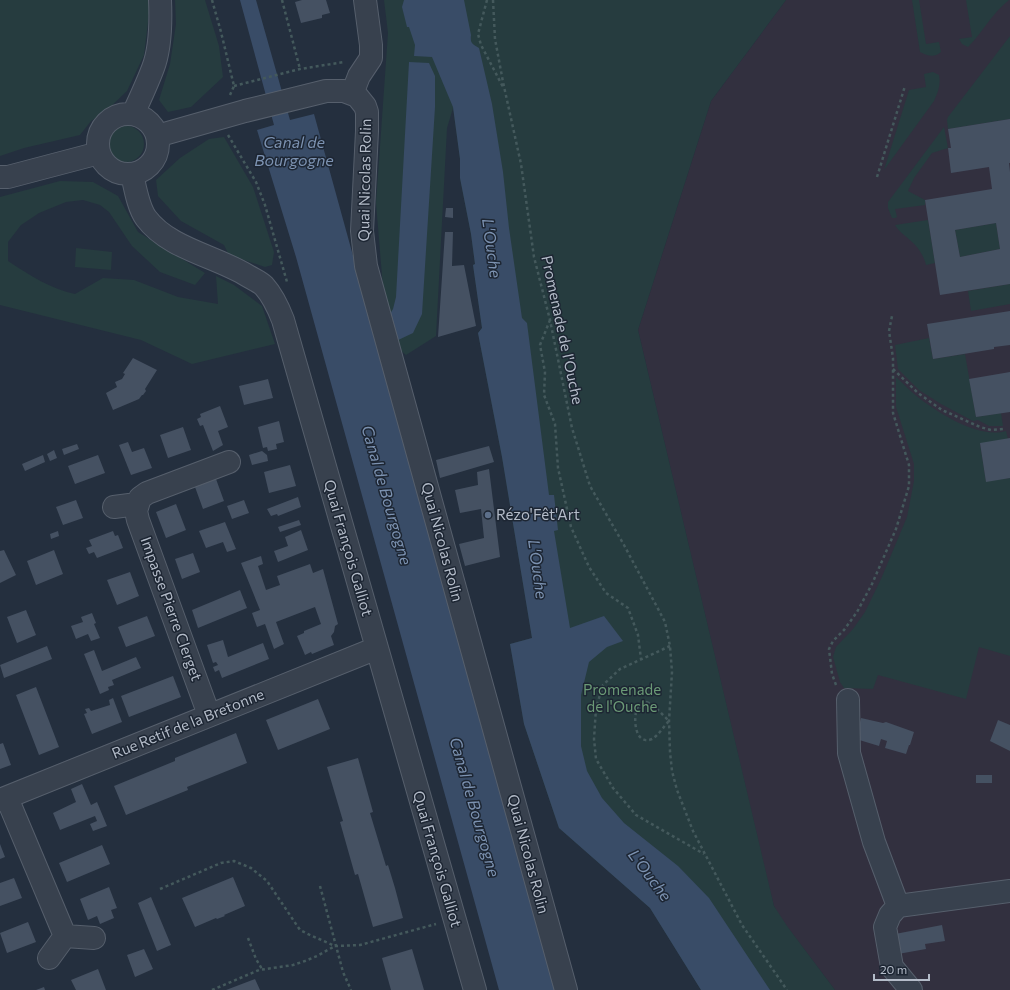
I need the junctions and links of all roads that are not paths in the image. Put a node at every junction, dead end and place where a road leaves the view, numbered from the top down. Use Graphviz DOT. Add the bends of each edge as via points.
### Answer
graph roads {
  1 [pos="160,0"];
  2 [pos="366,0"];
  3 [pos="352,94"];
  4 [pos="133,114"];
  5 [pos="157,136"];
  6 [pos="99,153"];
  7 [pos="132,174"];
  8 [pos="0,177"];
  9 [pos="230,462"];
  10 [pos="137,504"];
  11 [pos="114,507"];
  12 [pos="377,648"];
  13 [pos="848,700"];
  14 [pos="209,715"];
  15 [pos="4,799"];
  16 [pos="1010,891"];
  17 [pos="898,906"];
  18 [pos="65,936"];
  19 [pos="94,938"];
  20 [pos="49,958"];
  21 [pos="475,990"];
  22 [pos="566,990"];
  23 [pos="911,990"];
  1 -- 4 [label="street" via="159,46 154,68"];
  2 -- 3 [label="street" via="372,45 371,58 359,76"];
  3 -- 5 [label="street" via="333,90 311,94"];
  3 -- 22 [label="street, Quai Nicolas Rolin" via="361,100 367,112 362,231 366,266"];
  4 -- 5 [label="street" via="150,124"];
  4 -- 6 [label="street" via="123,114 105,124 100,133"];
  5 -- 7 [label="street" via="158,152 154,161 139,173"];
  6 -- 7 [label="street" via="110,169 119,174"];
  6 -- 8 [label="street"];
  7 -- 12 [label="street, Quai François Galliot" via="136,195 145,217 163,234 195,252 235,268 262,285 276,303"];
  9 -- 10 [label="street" via="147,493"];
  10 -- 11 [label="street"];
  10 -- 14 [label="street, Impasse Pierre Clerget" via="138,520"];
  12 -- 14 [label="street, Rue Retif de la Bretonne"];
  12 -- 21 [label="street, Quai François Galliot"];
  13 -- 17 [label="street" via="849,753 874,842"];
  14 -- 15 [label="street, Rue Retif de la Bretonne"];
  15 -- 18 [label="street"];
  16 -- 17 [label="street"];
  17 -- 23 [label="street" via="890,915 885,927 892,967"];
  18 -- 19 [label="street"];
  18 -- 20 [label="street"];
}
